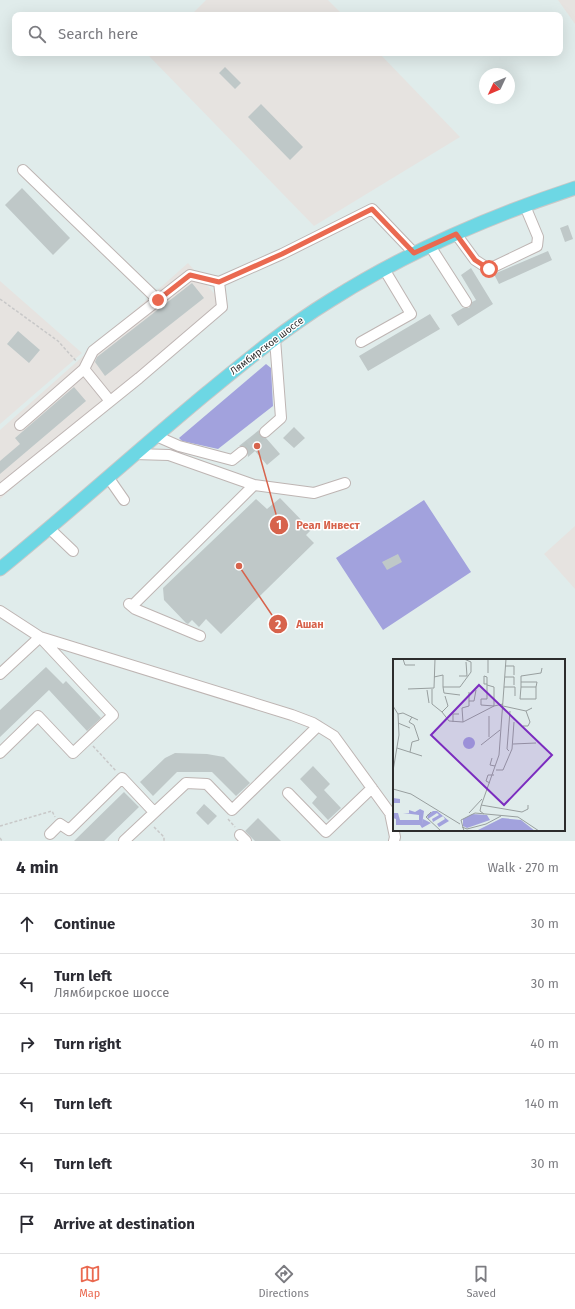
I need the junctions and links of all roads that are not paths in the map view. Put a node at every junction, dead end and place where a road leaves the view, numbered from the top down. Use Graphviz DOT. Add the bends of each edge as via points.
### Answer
graph roads {
  1 [pos="23,170"];
  2 [pos="575,188"];
  3 [pos="525,206"];
  4 [pos="456,234"];
  5 [pos="430,246"];
  6 [pos="414,253"];
  7 [pos="384,269"];
  8 [pos="219,282"];
  9 [pos="158,300"];
  10 [pos="466,302"];
  11 [pos="275,339"];
  12 [pos="361,342"];
  13 [pos="84,369"];
  14 [pos="110,401"];
  15 [pos="20,425"];
  16 [pos="265,432"];
  17 [pos="156,436"];
  18 [pos="242,452"];
  19 [pos="134,454"];
  20 [pos="108,477"];
  21 [pos="345,483"];
  22 [pos="254,484"];
  23 [pos="0,490"];
  24 [pos="124,500"];
  25 [pos="50,528"];
  26 [pos="73,551"];
  27 [pos="0,569"];
  28 [pos="0,611"];
  29 [pos="40,636"];
  30 [pos="200,636"];
  31 [pos="0,674"];
  32 [pos="318,726"];
  33 [pos="0,753"];
  34 [pos="372,788"];
  35 [pos="288,793"];
  36 [pos="154,812"];
  37 [pos="393,828"];
  38 [pos="394,831"];
  39 [pos="50,834"];
  40 [pos="124,841"];
  41 [pos="394,841"];
  1 -- 9 [label="lane"];
  2 -- 3 [label="main road, Лямбирское шоссе"];
  3 -- 4 [label="main road, Лямбирское шоссе"];
  3 -- 4 [label="lane" via="538,237 537,246 489,269 475,260"];
  4 -- 5 [label="main road, Лямбирское шоссе"];
  5 -- 6 [label="main road, Лямбирское шоссе"];
  5 -- 10 [label="lane"];
  6 -- 7 [label="main road, Лямбирское шоссе"];
  6 -- 8 [label="lane" via="372,209"];
  7 -- 11 [label="main road, Лямбирское шоссе" via="329,301"];
  7 -- 12 [label="lane" via="411,314"];
  8 -- 9 [label="lane" via="190,275"];
  8 -- 14 [label="lane" via="222,307"];
  9 -- 13 [label="lane" via="93,351"];
  11 -- 16 [label="lane" via="281,418"];
  11 -- 17 [label="main road, Лямбирское шоссе"];
  13 -- 14 [label="lane"];
  13 -- 15 [label="lane"];
  14 -- 23 [label="lane"];
  17 -- 18 [label="lane" via="179,446 232,460"];
  17 -- 19 [label="main road, Лямбирское шоссе"];
  19 -- 20 [label="main road, Лямбирское шоссе"];
  19 -- 22 [label="lane" via="169,455"];
  20 -- 24 [label="lane"];
  20 -- 25 [label="main road, Лямбирское шоссе"];
  21 -- 22 [label="lane" via="314,493"];
  22 -- 30 [label="lane" via="131,605 135,609"];
  25 -- 26 [label="lane"];
  25 -- 27 [label="main road, Лямбирское шоссе"];
  28 -- 29 [label="lane"];
  29 -- 31 [label="lane"];
  29 -- 32 [label="lane" via="292,715"];
  29 -- 33 [label="lane" via="113,715 73,753 38,716"];
  32 -- 34 [label="lane" via="334,736"];
  32 -- 36 [label="lane" via="232,810 207,784 186,783"];
  34 -- 35 [label="lane" via="326,832"];
  34 -- 37 [label="lane" via="390,813"];
  36 -- 39 [label="lane" via="122,778 69,830 60,824"];
  36 -- 40 [label="lane"];
  38 -- 41 [label="lane"];
}
